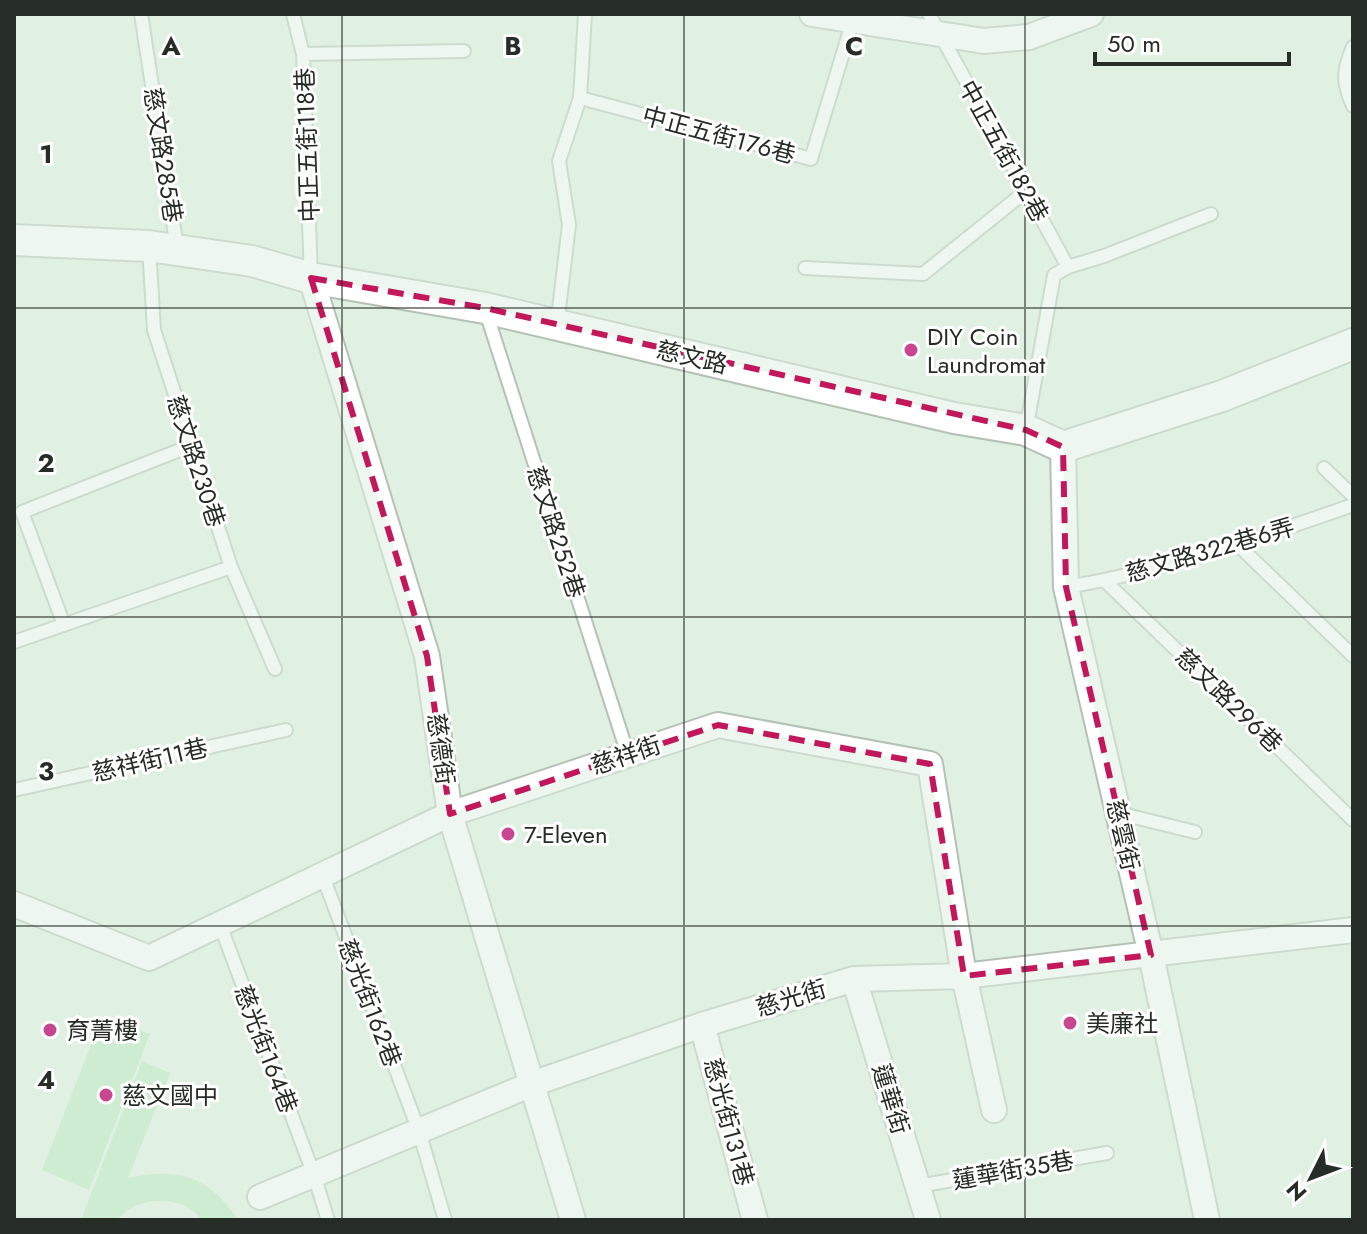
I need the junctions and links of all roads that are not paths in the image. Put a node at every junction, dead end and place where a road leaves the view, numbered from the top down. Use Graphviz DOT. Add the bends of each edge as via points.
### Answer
graph roads {
  1 [pos="141,14"];
  2 [pos="293,14"];
  3 [pos="585,14"];
  4 [pos="812,14"];
  5 [pos="1091,14"];
  6 [pos="853,20"];
  7 [pos="935,25"];
  8 [pos="1353,47"];
  9 [pos="464,51"];
  10 [pos="303,54"];
  11 [pos="580,98"];
  12 [pos="1353,106"];
  13 [pos="1026,191"];
  14 [pos="1211,214"];
  15 [pos="14,240"];
  16 [pos="163,247"];
  17 [pos="1068,267"];
  18 [pos="805,268"];
  19 [pos="311,278"];
  20 [pos="485,308"];
  21 [pos="557,326"];
  22 [pos="1353,344"];
  23 [pos="1026,430"];
  24 [pos="190,446"];
  25 [pos="1063,447"];
  26 [pos="1324,468"];
  27 [pos="1353,496"];
  28 [pos="1353,505"];
  29 [pos="1238,545"];
  30 [pos="231,567"];
  31 [pos="1105,581"];
  32 [pos="1066,587"];
  33 [pos="64,625"];
  34 [pos="14,642"];
  35 [pos="1353,656"];
  36 [pos="275,669"];
  37 [pos="286,730"];
  38 [pos="628,755"];
  39 [pos="14,790"];
  40 [pos="1118,813"];
  41 [pos="450,814"];
  42 [pos="1353,820"];
  43 [pos="1195,832"];
  44 [pos="322,874"];
  45 [pos="14,904"];
  46 [pos="219,922"];
  47 [pos="1353,930"];
  48 [pos="1151,955"];
  49 [pos="964,976"];
  50 [pos="854,979"];
  51 [pos="702,1025"];
  52 [pos="532,1084"];
  53 [pos="994,1110"];
  54 [pos="419,1131"];
  55 [pos="1107,1153"];
  56 [pos="314,1175"];
  57 [pos="918,1186"];
  58 [pos="260,1197"];
  59 [pos="328,1220"];
  60 [pos="445,1220"];
  61 [pos="573,1220"];
  62 [pos="755,1220"];
  63 [pos="928,1220"];
  64 [pos="1207,1220"];
  1 -- 16 [label="lane, 慈文路285巷"];
  2 -- 10 [label="lane, 中正五街118巷"];
  3 -- 11 [label="lane"];
  4 -- 6 [label="street"];
  5 -- 7 [label="street" via="1029,37 984,41"];
  6 -- 7 [label="street"];
  6 -- 11 [label="lane, 中正五街176巷" via="811,159"];
  7 -- 13 [label="lane, 中正五街182巷"];
  8 -- 12 [label="lane" via="1344,67"];
  9 -- 10 [label="lane"];
  10 -- 19 [label="lane, 中正五街118巷"];
  11 -- 21 [label="lane" via="559,161 569,225"];
  13 -- 17 [label="lane, 中正五街182巷"];
  13 -- 18 [label="lane" via="923,274"];
  14 -- 17 [label="lane"];
  15 -- 16 [label="street, 慈文路"];
  16 -- 19 [label="street, 慈文路" via="252,261"];
  16 -- 24 [label="lane, 慈文路230巷" via="154,330"];
  17 -- 23 [label="lane" via="1054,275"];
  19 -- 20 [label="street, 慈文路"];
  19 -- 41 [label="street, 慈德街" via="427,656"];
  20 -- 21 [label="street, 慈文路"];
  20 -- 38 [label="lane, 慈文路252巷"];
  21 -- 23 [label="street, 慈文路"];
  22 -- 25 [label="street" via="1222,396"];
  23 -- 25 [label="street, 慈文路"];
  24 -- 30 [label="lane, 慈文路230巷"];
  24 -- 33 [label="lane" via="22,512"];
  25 -- 32 [label="street, 慈雲街"];
  26 -- 27 [label="lane"];
  28 -- 29 [label="lane, 慈文路322巷6弄"];
  29 -- 31 [label="lane, 慈文路322巷6弄"];
  29 -- 35 [label="lane"];
  30 -- 33 [label="lane"];
  30 -- 36 [label="lane, 慈文路230巷"];
  31 -- 32 [label="lane, 慈文路322巷6弄"];
  31 -- 42 [label="lane, 慈文路296巷"];
  32 -- 40 [label="street, 慈雲街"];
  33 -- 34 [label="lane"];
  37 -- 39 [label="lane, 慈祥街11巷"];
  38 -- 41 [label="street, 慈祥街"];
  38 -- 49 [label="street, 慈祥街" via="718,725 930,764"];
  40 -- 43 [label="lane"];
  40 -- 48 [label="street, 慈雲街"];
  41 -- 44 [label="street, 慈祥街"];
  41 -- 52 [label="street, 慈德街"];
  44 -- 46 [label="street, 慈祥街"];
  44 -- 54 [label="lane, 慈光街162巷"];
  45 -- 46 [label="street, 慈祥街" via="149,958"];
  46 -- 56 [label="lane, 慈光街164巷"];
  47 -- 48 [label="street, 慈光街"];
  48 -- 49 [label="street, 慈光街"];
  48 -- 64 [label="street, 慈雲街"];
  49 -- 50 [label="street, 慈光街"];
  49 -- 53 [label="street, 慈祥街"];
  50 -- 51 [label="street, 慈光街"];
  50 -- 57 [label="street, 蓮華街"];
  51 -- 52 [label="street, 慈光街"];
  51 -- 62 [label="street, 慈光街131巷"];
  52 -- 54 [label="street, 慈光街"];
  52 -- 61 [label="street, 慈德街"];
  54 -- 56 [label="street, 慈光街"];
  54 -- 60 [label="lane, 慈光街162巷"];
  55 -- 57 [label="lane, 蓮華街35巷"];
  56 -- 58 [label="street, 慈光街"];
  56 -- 59 [label="lane, 慈光街164巷"];
  57 -- 63 [label="street, 蓮華街"];
}
